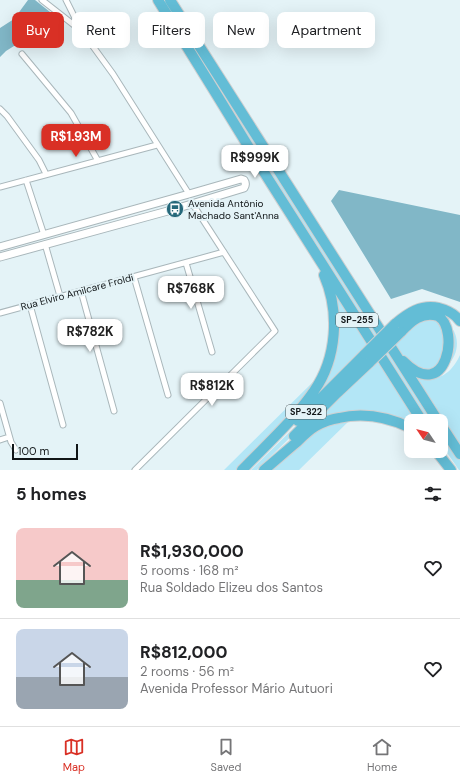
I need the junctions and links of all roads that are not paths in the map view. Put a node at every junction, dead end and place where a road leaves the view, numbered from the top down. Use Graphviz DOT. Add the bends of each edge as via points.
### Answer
graph roads {
  1 [pos="42,0"];
  2 [pos="66,0"];
  3 [pos="158,0"];
  4 [pos="171,0"];
  5 [pos="72,12"];
  6 [pos="72,23"];
  7 [pos="94,48"];
  8 [pos="22,54"];
  9 [pos="0,109"];
  10 [pos="157,145"];
  11 [pos="98,161"];
  12 [pos="46,174"];
  13 [pos="26,180"];
  14 [pos="217,186"];
  15 [pos="0,187"];
  16 [pos="189,194"];
  17 [pos="220,196"];
  18 [pos="192,203"];
  19 [pos="115,215"];
  20 [pos="293,219"];
  21 [pos="118,224"];
  22 [pos="44,235"];
  23 [pos="45,244"];
  24 [pos="0,247"];
  25 [pos="224,252"];
  26 [pos="0,257"];
  27 [pos="186,263"];
  28 [pos="134,277"];
  29 [pos="81,291"];
  30 [pos="60,296"];
  31 [pos="30,305"];
  32 [pos="0,313"];
  33 [pos="458,326"];
  34 [pos="393,351"];
  35 [pos="212,352"];
  36 [pos="367,358"];
  37 [pos="455,360"];
  38 [pos="168,395"];
  39 [pos="0,403"];
  40 [pos="114,411"];
  41 [pos="418,414"];
  42 [pos="434,414"];
  43 [pos="63,425"];
  44 [pos="404,425"];
  45 [pos="448,436"];
  46 [pos="9,437"];
  47 [pos="0,440"];
  48 [pos="16,450"];
  49 [pos="460,454"];
  50 [pos="442,458"];
  51 [pos="446,458"];
  52 [pos="135,470"];
  53 [pos="242,470"];
  54 [pos="248,470"];
  55 [pos="260,470"];
  56 [pos="264,470"];
  57 [pos="451,470"];
  58 [pos="454,470"];
  1 -- 6 [label="street"];
  2 -- 5 [label="street"];
  3 -- 20 [label="highway, SP-255"];
  4 -- 34 [label="highway, SP-255"];
  7 -- 10 [label="street"];
  8 -- 11 [label="street" via="71,113"];
  9 -- 12 [label="street" via="39,160"];
  10 -- 11 [label="street"];
  10 -- 16 [label="street"];
  11 -- 12 [label="street"];
  12 -- 13 [label="street"];
  13 -- 15 [label="street"];
  13 -- 22 [label="street"];
  14 -- 16 [label="street"];
  14 -- 17 [label="street"];
  14 -- 17 [label="street" via="241,178 246,182 244,188"];
  16 -- 19 [label="street"];
  17 -- 18 [label="street"];
  18 -- 21 [label="street"];
  18 -- 25 [label="street"];
  19 -- 21 [label="street"];
  19 -- 22 [label="street"];
  20 -- 41 [label="highway, SP-255"];
  20 -- 53 [label="highway" via="322,272 331,297 334,318 331,349 322,377 310,397"];
  21 -- 23 [label="street"];
  22 -- 24 [label="street"];
  23 -- 26 [label="street"];
  23 -- 30 [label="street"];
  25 -- 27 [label="street, Rua Elviro Amilcare Froldi"];
  25 -- 52 [label="street" via="276,331"];
  27 -- 28 [label="street, Rua Elviro Amilcare Froldi"];
  27 -- 35 [label="street"];
  28 -- 29 [label="street, Rua Elviro Amilcare Froldi"];
  28 -- 38 [label="street"];
  29 -- 30 [label="street, Rua Elviro Amilcare Froldi"];
  29 -- 40 [label="street"];
  30 -- 31 [label="street, Rua Elviro Amilcare Froldi"];
  31 -- 32 [label="street, Rua Elviro Amilcare Froldi"];
  31 -- 43 [label="street"];
  33 -- 36 [label="highway, bridge" via="439,316 421,316 398,328"];
  34 -- 37 [label="highway" via="411,369 427,375 442,372"];
  34 -- 42 [label="highway, SP-255"];
  36 -- 54 [label="highway, SP-322"];
  36 -- 55 [label="highway, SP-322"];
  39 -- 46 [label="street"];
  44 -- 56 [label="highway" via="367,415 328,420 311,429"];
  45 -- 49 [label="highway"];
  46 -- 47 [label="street"];
  46 -- 48 [label="street"];
  50 -- 57 [label="highway"];
  51 -- 58 [label="highway"];
}
